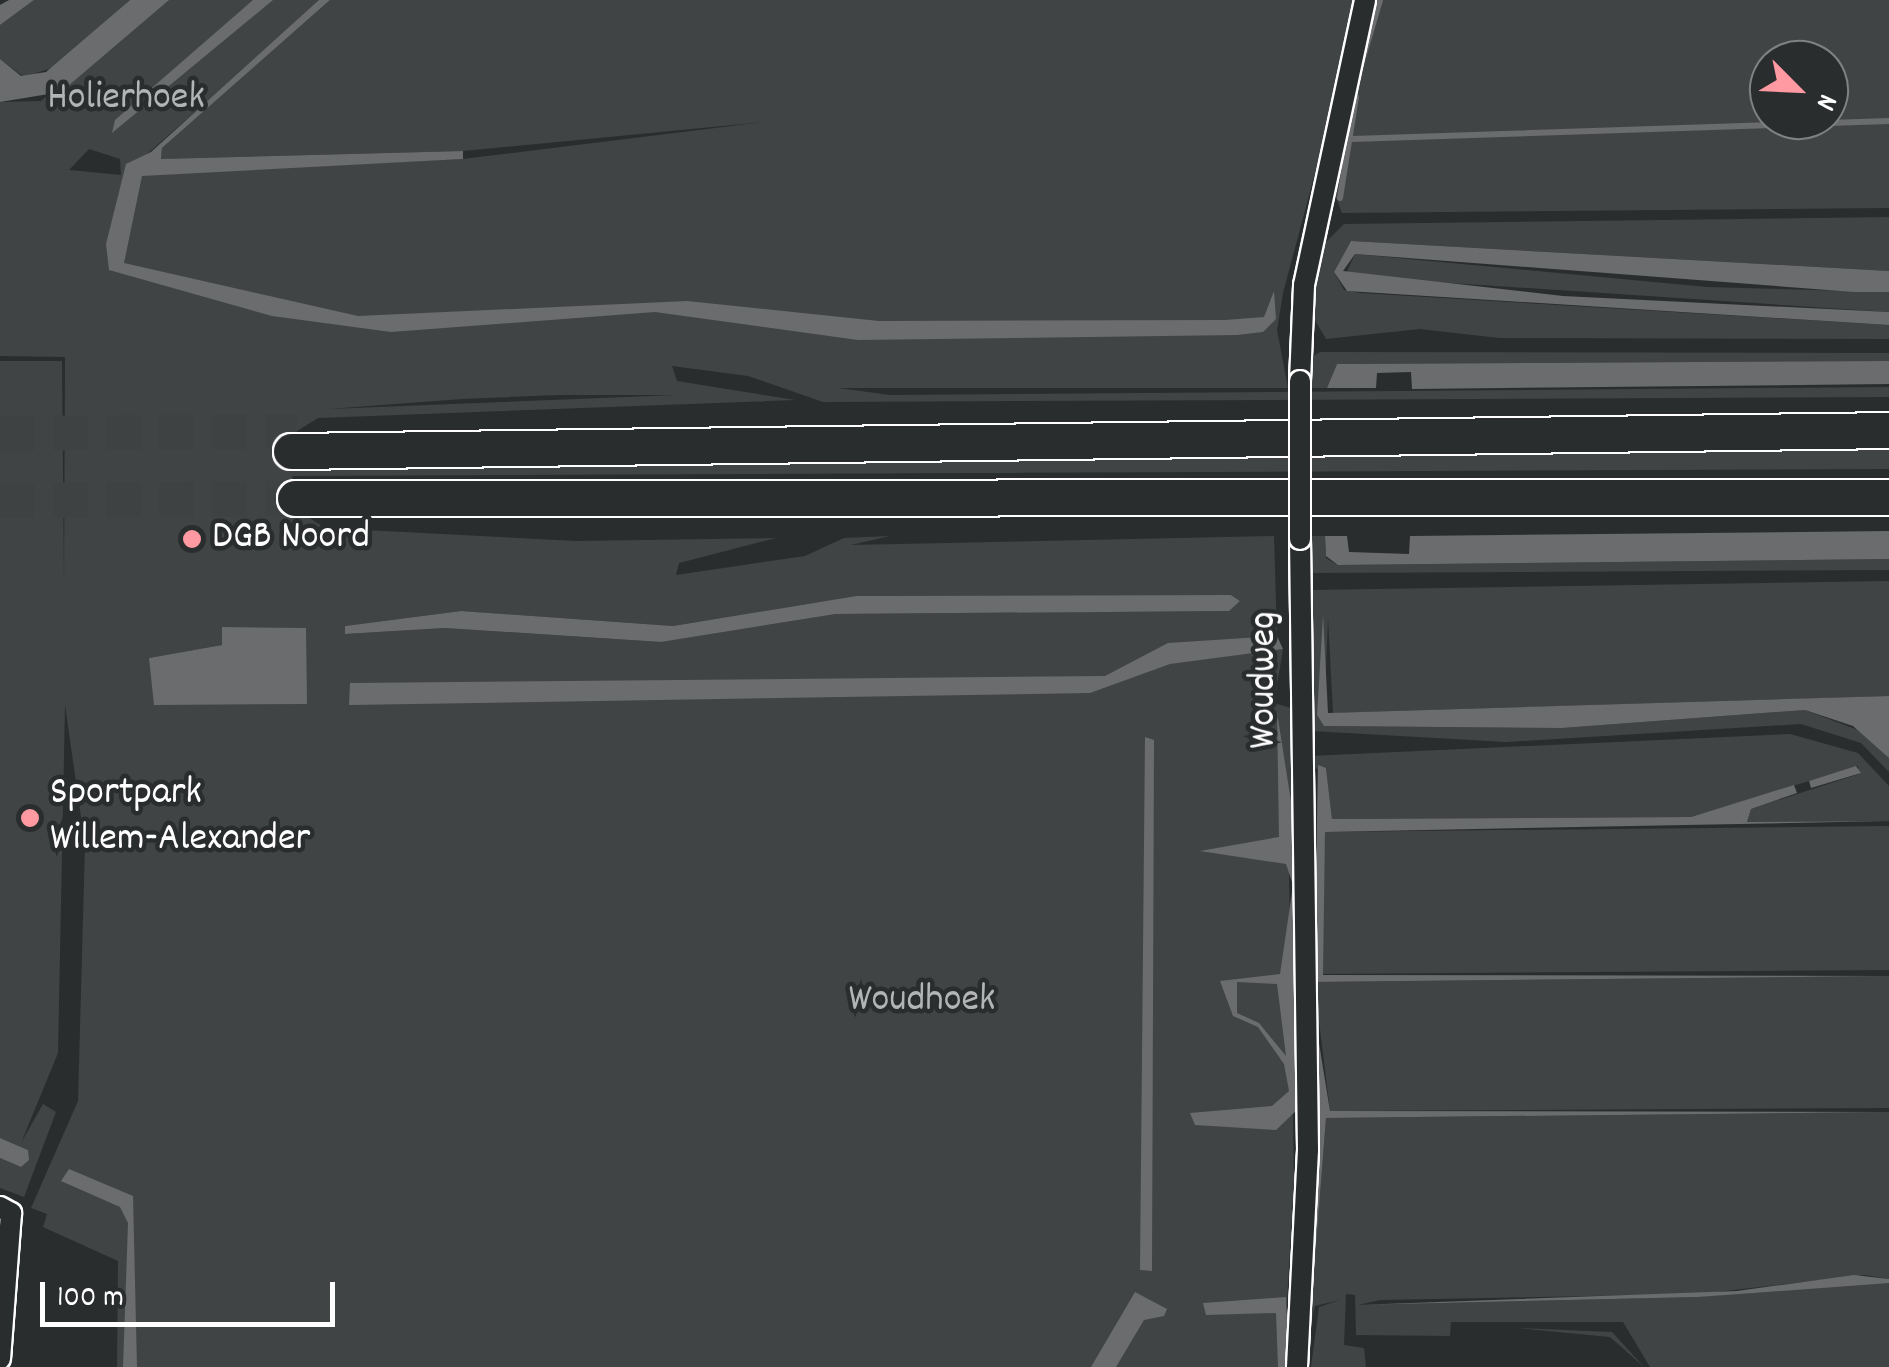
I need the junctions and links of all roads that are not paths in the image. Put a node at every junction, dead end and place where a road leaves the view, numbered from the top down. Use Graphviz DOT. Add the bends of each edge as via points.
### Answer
graph roads {
  1 [pos="1366,0"];
  2 [pos="1889,430"];
  3 [pos="294,442"];
  4 [pos="1889,496"];
  5 [pos="295,498"];
  6 [pos="12,1212"];
  7 [pos="0,1360"];
  8 [pos="1297,1367"];
  1 -- 8 [label="street, Woudweg, bridge" via="1304,285 1300,539 1308,1150"];
  2 -- 3 [label="highway"];
  4 -- 5 [label="highway"];
  6 -- 7 [label="street"];
}
